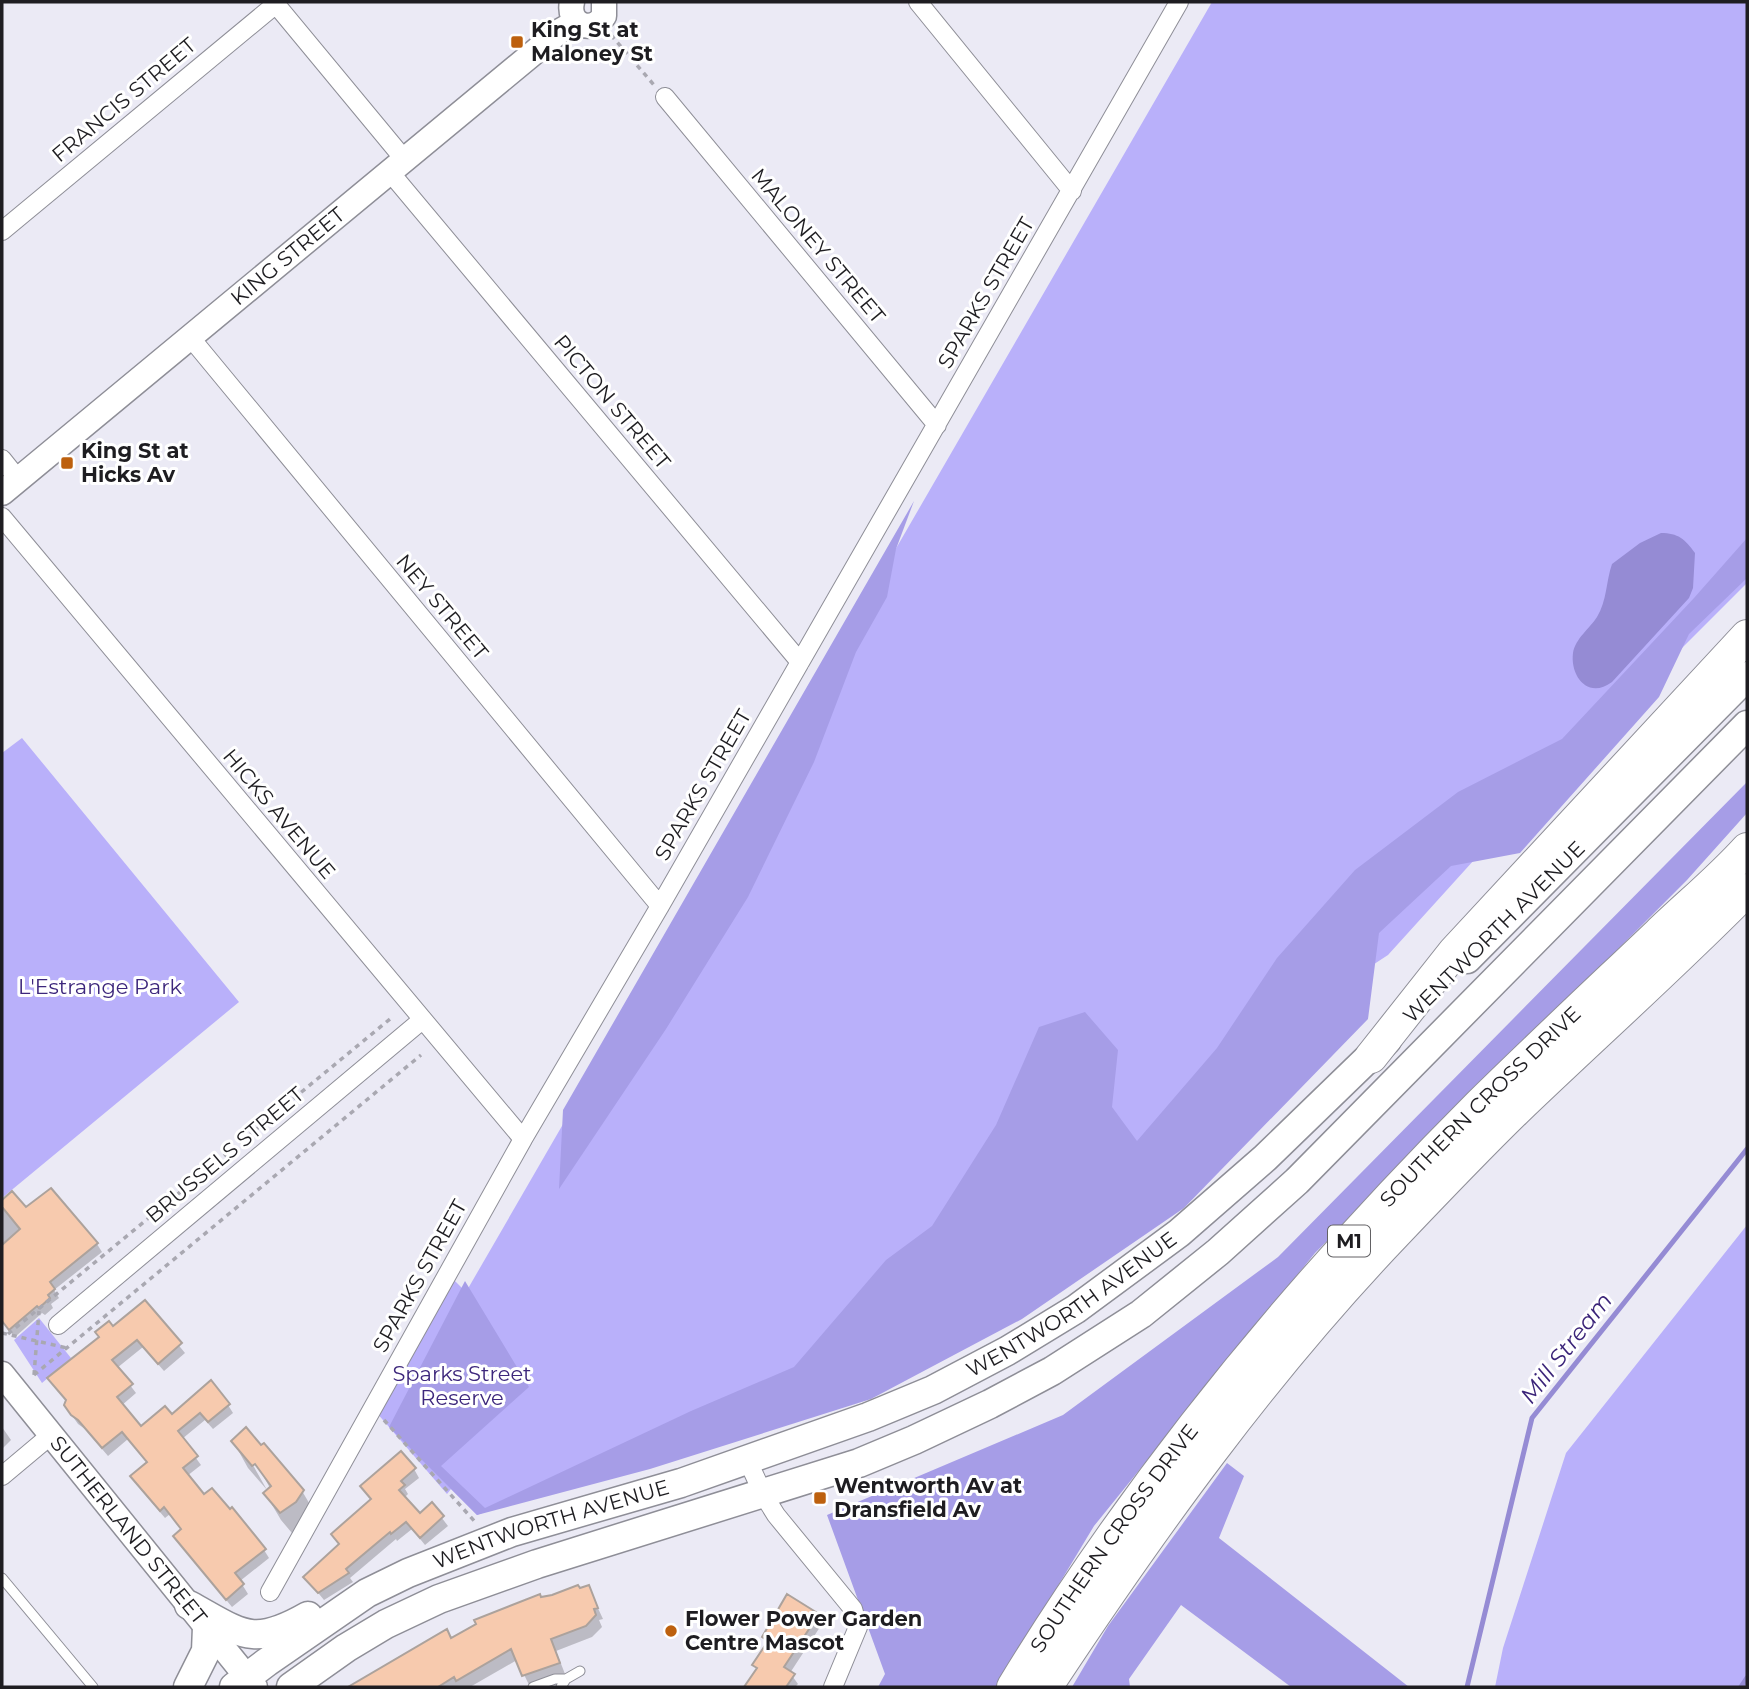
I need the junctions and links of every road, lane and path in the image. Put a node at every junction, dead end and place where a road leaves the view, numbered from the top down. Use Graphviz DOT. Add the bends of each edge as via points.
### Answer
graph roads {
  1 [pos="604,2"];
  2 [pos="918,2"];
  3 [pos="1179,2"];
  4 [pos="275,3"];
  5 [pos="574,12"];
  6 [pos="610,33"];
  7 [pos="665,97"];
  8 [pos="397,165"];
  9 [pos="1072,191"];
  10 [pos="2,231"];
  11 [pos="190,337"];
  12 [pos="937,425"];
  13 [pos="2,459"];
  14 [pos="10,486"];
  15 [pos="2,517"];
  16 [pos="1747,636"];
  17 [pos="800,662"];
  18 [pos="1747,676"];
  19 [pos="1747,725"];
  20 [pos="1747,849"];
  21 [pos="1747,890"];
  22 [pos="660,906"];
  23 [pos="390,1019"];
  24 [pos="422,1020"];
  25 [pos="421,1055"];
  26 [pos="1371,1057"];
  27 [pos="523,1139"];
  28 [pos="39,1309"];
  29 [pos="58,1325"];
  30 [pos="2,1333"];
  31 [pos="8,1334"];
  32 [pos="37,1341"];
  33 [pos="67,1348"];
  34 [pos="2,1374"];
  35 [pos="380,1416"];
  36 [pos="51,1435"];
  37 [pos="748,1461"];
  38 [pos="2,1476"];
  39 [pos="763,1494"];
  40 [pos="477,1523"];
  41 [pos="2,1578"];
  42 [pos="270,1592"];
  43 [pos="367,1593"];
  44 [pos="198,1616"];
  45 [pos="580,1671"];
  46 [pos="563,1683"];
  47 [pos="246,1684"];
  48 [pos="93,1687"];
  49 [pos="188,1687"];
  50 [pos="291,1687"];
  51 [pos="533,1687"];
  52 [pos="833,1687"];
  53 [pos="1013,1687"];
  54 [pos="1046,1687"];
  1 -- 5 [label="main road, KING STREET" via="606,11 600,22 588,27"];
  2 -- 9 [label="street"];
  3 -- 9 [label="street, SPARKS STREET"];
  4 -- 8 [label="street, PICTON STREET"];
  4 -- 10 [label="street, FRANCIS STREET"];
  5 -- 8 [label="main road, KING STREET" via="560,31"];
  6 -- 7 [label="path"];
  7 -- 12 [label="street, MALONEY STREET"];
  8 -- 11 [label="main road, KING STREET"];
  8 -- 17 [label="street, PICTON STREET"];
  9 -- 12 [label="street, SPARKS STREET"];
  11 -- 14 [label="main road, KING STREET"];
  11 -- 22 [label="street, NEY STREET"];
  12 -- 17 [label="street, SPARKS STREET"];
  13 -- 14 [label="street"];
  15 -- 24 [label="street, HICKS AVENUE"];
  16 -- 26 [label="highway" via="1454,952"];
  17 -- 22 [label="street, SPARKS STREET"];
  18 -- 26 [label="main road, WENTWORTH AVENUE"];
  19 -- 39 [label="main road, WENTWORTH AVENUE" via="1297,1181 1141,1314 1052,1371 914,1440"];
  20 -- 53 [label="highway, SOUTHERN CROSS DRIVE / M1" via="1480,1105 1317,1276 1130,1513"];
  21 -- 54 [label="highway, SOUTHERN CROSS DRIVE / M1" via="1513,1113 1298,1342 1189,1479"];
  22 -- 27 [label="street, SPARKS STREET"];
  23 -- 28 [label="path"];
  24 -- 27 [label="street, HICKS AVENUE"];
  24 -- 29 [label="street, BRUSSELS STREET"];
  25 -- 33 [label="path"];
  26 -- 37 [label="main road, WENTWORTH AVENUE" via="1179,1233 1076,1309 933,1390"];
  27 -- 42 [label="street, SPARKS STREET"];
  28 -- 31 [label="path"];
  28 -- 32 [label="path"];
  30 -- 31 [label="path"];
  31 -- 32 [label="path"];
  32 -- 33 [label="path"];
  32 -- 33 [label="path" via="34,1375"];
  34 -- 36 [label="main road, SUTHERLAND STREET"];
  35 -- 40 [label="path"];
  36 -- 38 [label="street"];
  36 -- 44 [label="main road, SUTHERLAND STREET"];
  37 -- 39 [label="street"];
  37 -- 43 [label="main road, WENTWORTH AVENUE" via="512,1532"];
  39 -- 50 [label="main road, WENTWORTH AVENUE" via="537,1563 439,1599 386,1624"];
  39 -- 52 [label="street" via="853,1609 858,1627"];
  41 -- 48 [label="lane"];
  43 -- 44 [label="main road" via="324,1608 281,1632 255,1636"];
  43 -- 47 [label="main road, WENTWORTH AVENUE"];
  44 -- 47 [label="main road, SUTHERLAND STREET"];
  44 -- 49 [label="main road" via="206,1651"];
  45 -- 46 [label="lane"];
  46 -- 51 [label="lane" via="555,1679"];
}
